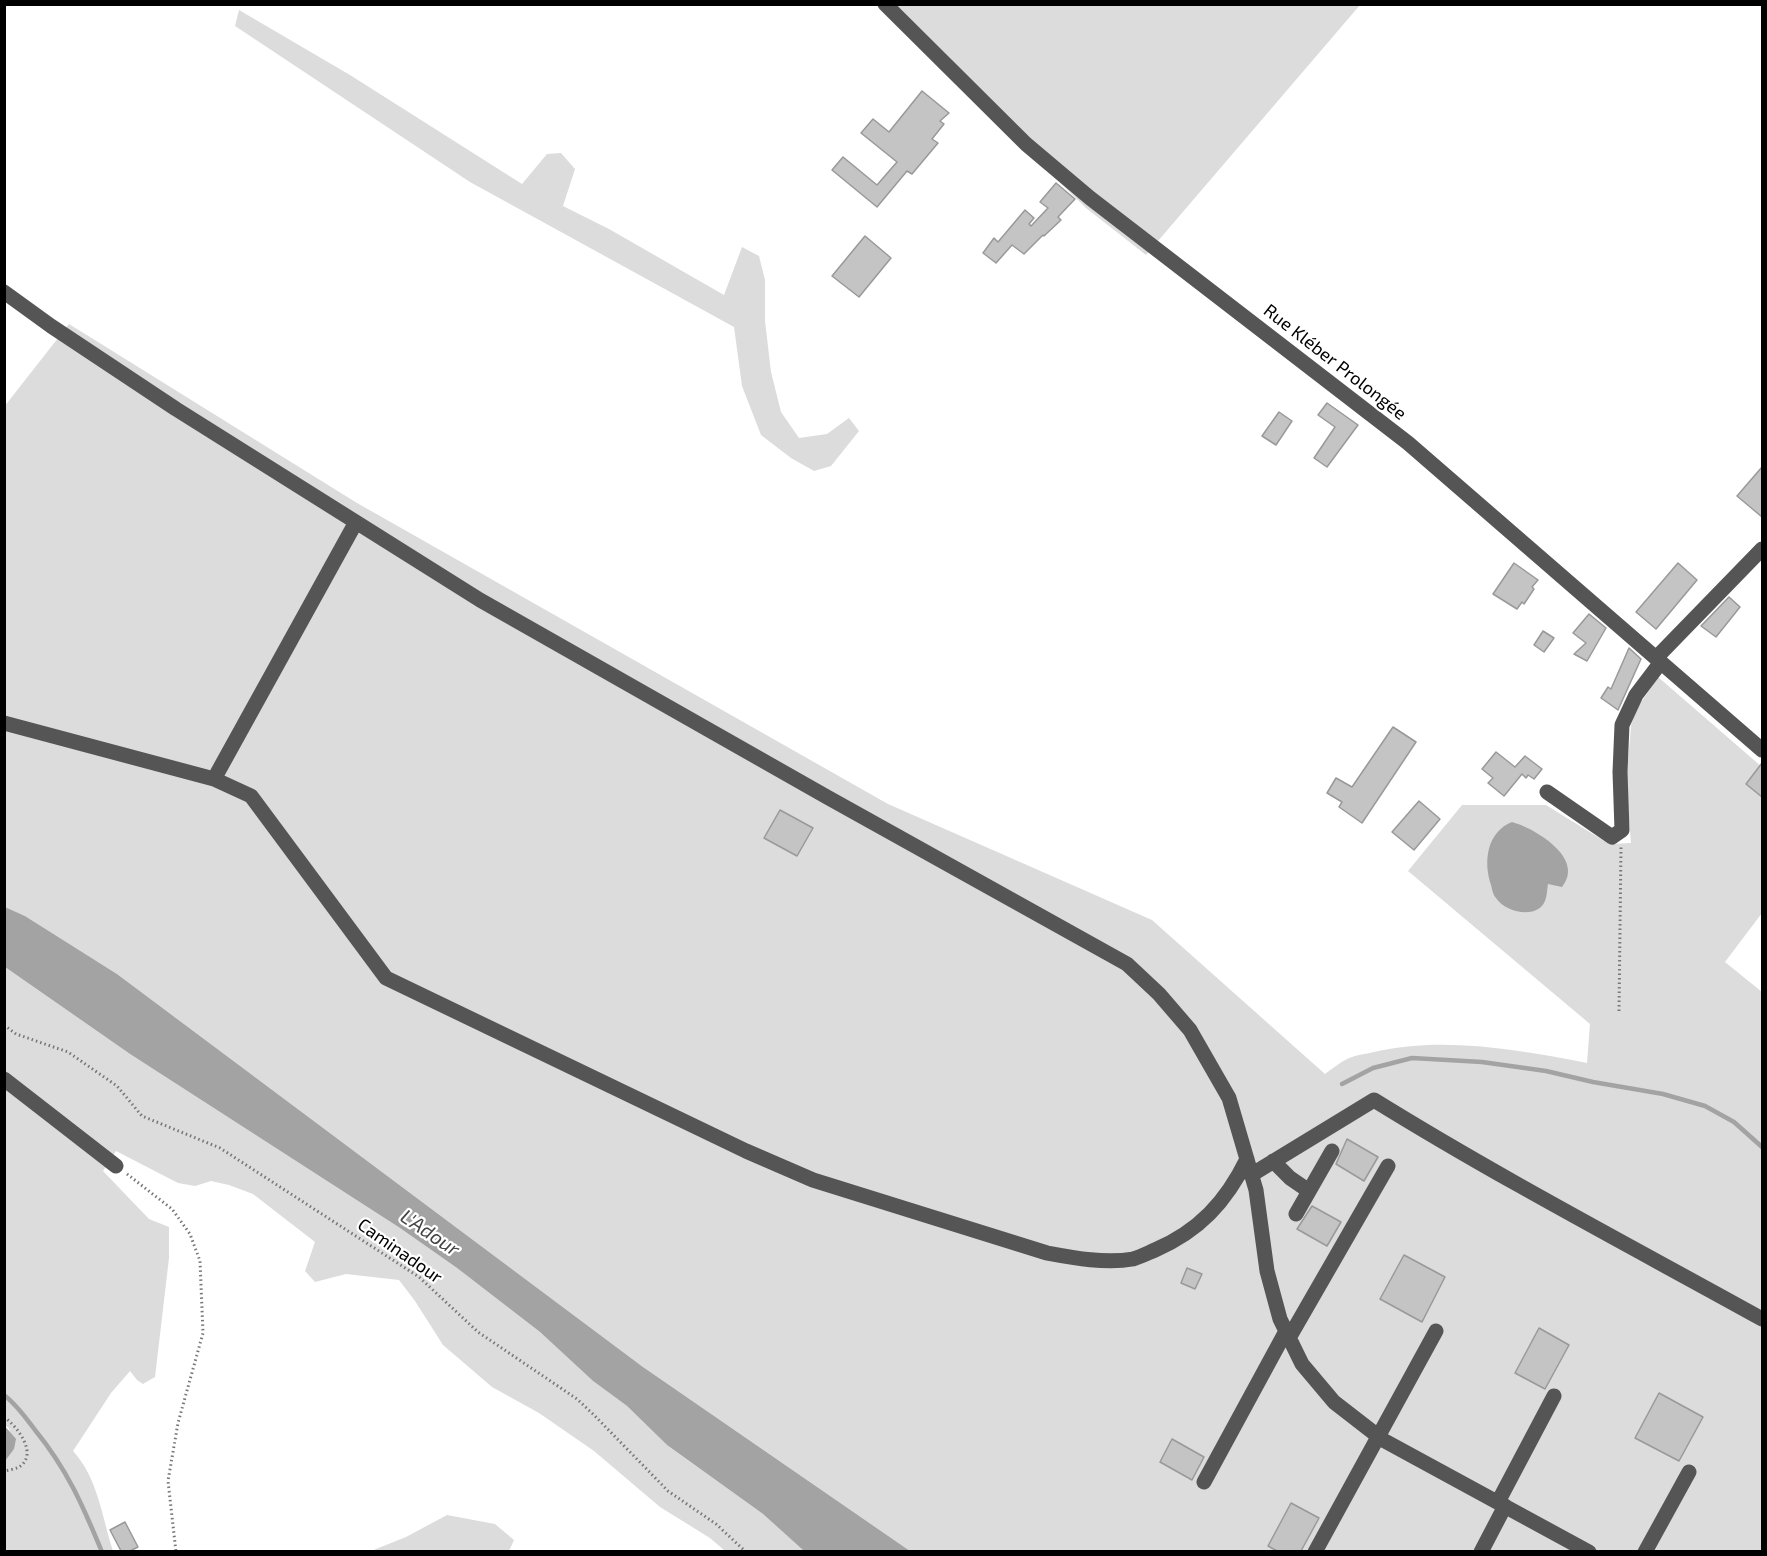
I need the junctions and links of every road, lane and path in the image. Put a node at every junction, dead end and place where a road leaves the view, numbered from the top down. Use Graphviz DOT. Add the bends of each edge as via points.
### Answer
graph roads {
  1 [pos="885,4"];
  2 [pos="4,292"];
  3 [pos="356,522"];
  4 [pos="1762,549"];
  5 [pos="1659,660"];
  6 [pos="4,723"];
  7 [pos="1762,750"];
  8 [pos="214,778"];
  9 [pos="1547,792"];
  10 [pos="1622,830"];
  11 [pos="1619,1011"];
  12 [pos="4,1025"];
  13 [pos="4,1079"];
  14 [pos="1332,1151"];
  15 [pos="1247,1159"];
  16 [pos="1273,1161"];
  17 [pos="116,1166"];
  18 [pos="1388,1166"];
  19 [pos="1251,1174"];
  20 [pos="1309,1191"];
  21 [pos="1296,1214"];
  22 [pos="1762,1318"];
  23 [pos="1436,1331"];
  24 [pos="1287,1334"];
  25 [pos="1554,1396"];
  26 [pos="4,1417"];
  27 [pos="1378,1436"];
  28 [pos="4,1472"];
  29 [pos="1689,1472"];
  30 [pos="1204,1482"];
  31 [pos="1501,1504"];
  32 [pos="176,1551"];
  33 [pos="746,1551"];
  34 [pos="1315,1551"];
  35 [pos="1480,1551"];
  36 [pos="1589,1551"];
  37 [pos="1645,1551"];
  1 -- 5 [label="street, Rue Kléber Prolongée" via="1026,144 1081,191 1408,443"];
  2 -- 3 [label="street" via="176,409"];
  3 -- 8 [label="street"];
  3 -- 15 [label="street" via="480,600 1127,964 1190,1029 1229,1098"];
  4 -- 5 [label="street"];
  5 -- 7 [label="street, Rue Kléber Prolongée"];
  5 -- 10 [label="street" via="1622,724"];
  6 -- 8 [label="street"];
  8 -- 15 [label="street" via="250,796 386,978 813,1180 1047,1253 1134,1259 1204,1221 1234,1186"];
  9 -- 10 [label="street" via="1612,837"];
  10 -- 11 [label="path"];
  12 -- 33 [label="path, Caminadour" via="16,1034 68,1052 117,1086 142,1116 220,1148 419,1277 478,1332 577,1399 668,1491 716,1524"];
  13 -- 17 [label="street"];
  14 -- 20 [label="street"];
  15 -- 19 [label="street"];
  16 -- 19 [label="street"];
  16 -- 20 [label="street"];
  16 -- 22 [label="street" via="1374,1100 1576,1217"];
  17 -- 32 [label="path" via="172,1209 190,1234 200,1261 202,1333 178,1423 168,1481"];
  18 -- 24 [label="street"];
  19 -- 24 [label="street" via="1267,1271"];
  20 -- 21 [label="street"];
  23 -- 27 [label="street"];
  24 -- 27 [label="street" via="1302,1364 1334,1402"];
  24 -- 30 [label="street"];
  25 -- 31 [label="street"];
  26 -- 28 [label="path" via="21,1434 27,1447 20,1466"];
  27 -- 31 [label="street"];
  27 -- 34 [label="street"];
  29 -- 37 [label="street"];
  31 -- 35 [label="street"];
  31 -- 36 [label="street"];
}
